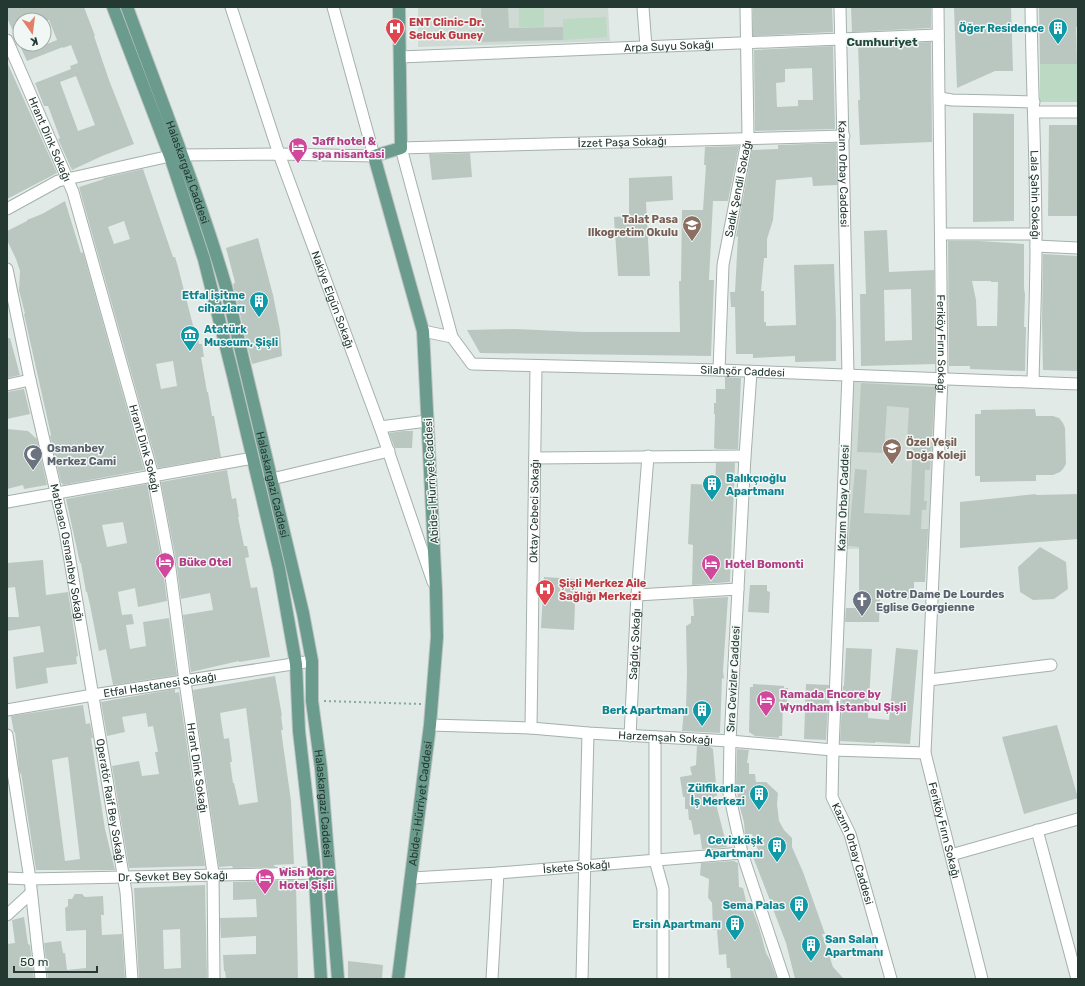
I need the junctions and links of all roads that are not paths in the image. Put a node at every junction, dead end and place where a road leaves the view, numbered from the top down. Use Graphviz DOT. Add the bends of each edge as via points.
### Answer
graph roads {
  1 [pos="113,7"];
  2 [pos="127,7"];
  3 [pos="231,7"];
  4 [pos="333,7"];
  5 [pos="399,7"];
  6 [pos="643,7"];
  7 [pos="746,7"];
  8 [pos="840,7"];
  9 [pos="938,7"];
  10 [pos="1031,7"];
  11 [pos="938,35"];
  12 [pos="841,39"];
  13 [pos="7,40"];
  14 [pos="747,43"];
  15 [pos="646,47"];
  16 [pos="400,57"];
  17 [pos="940,98"];
  18 [pos="1034,107"];
  19 [pos="1078,112"];
  20 [pos="844,136"];
  21 [pos="747,139"];
  22 [pos="401,148"];
  23 [pos="279,154"];
  24 [pos="175,156"];
  25 [pos="374,156"];
  26 [pos="67,179"];
  27 [pos="7,209"];
  28 [pos="7,216"];
  29 [pos="941,234"];
  30 [pos="1036,234"];
  31 [pos="1036,246"];
  32 [pos="1078,248"];
  33 [pos="7,270"];
  34 [pos="423,331"];
  35 [pos="452,337"];
  36 [pos="536,366"];
  37 [pos="719,370"];
  38 [pos="751,372"];
  39 [pos="848,375"];
  40 [pos="942,379"];
  41 [pos="30,380"];
  42 [pos="1033,382"];
  43 [pos="1078,384"];
  44 [pos="7,385"];
  45 [pos="427,421"];
  46 [pos="380,427"];
  47 [pos="389,451"];
  48 [pos="648,456"];
  49 [pos="745,456"];
  50 [pos="253,458"];
  51 [pos="535,458"];
  52 [pos="153,476"];
  53 [pos="272,479"];
  54 [pos="56,493"];
  55 [pos="7,502"];
  56 [pos="738,589"];
  57 [pos="436,591"];
  58 [pos="637,595"];
  59 [pos="312,661"];
  60 [pos="296,664"];
  61 [pos="1051,665"];
  62 [pos="185,680"];
  63 [pos="929,680"];
  64 [pos="93,695"];
  65 [pos="7,710"];
  66 [pos="430,725"];
  67 [pos="531,728"];
  68 [pos="588,733"];
  69 [pos="7,735"];
  70 [pos="630,736"];
  71 [pos="655,737"];
  72 [pos="730,742"];
  73 [pos="832,750"];
  74 [pos="925,753"];
  75 [pos="1078,819"];
  76 [pos="1037,830"];
  77 [pos="742,853"];
  78 [pos="951,855"];
  79 [pos="655,860"];
  80 [pos="584,865"];
  81 [pos="498,872"];
  82 [pos="315,873"];
  83 [pos="213,874"];
  84 [pos="123,877"];
  85 [pos="7,878"];
  86 [pos="412,878"];
  87 [pos="30,879"];
  88 [pos="7,883"];
  89 [pos="31,893"];
  90 [pos="7,915"];
  91 [pos="322,977"];
  92 [pos="41,979"];
  93 [pos="132,979"];
  94 [pos="214,979"];
  95 [pos="338,979"];
  96 [pos="398,979"];
  97 [pos="492,979"];
  98 [pos="582,979"];
  99 [pos="663,979"];
  100 [pos="784,979"];
  101 [pos="891,979"];
  102 [pos="982,979"];
  103 [pos="1077,979"];
  1 -- 24 [label="main road, Halaskargazi Caddesi"];
  2 -- 24 [label="main road, Halaskargazi Caddesi"];
  3 -- 23 [label="street, Nakiye Elgün Sokağı"];
  4 -- 25 [label="street"];
  5 -- 16 [label="main road"];
  6 -- 15 [label="street"];
  7 -- 14 [label="street, Sadık Şendil Sokağı"];
  8 -- 12 [label="street, Kazım Orbay Caddesi"];
  9 -- 11 [label="street, Feriköy Fırın Sokağı"];
  10 -- 18 [label="street, Lala Şahin Sokağı"];
  11 -- 12 [label="street, Arpa Suyu Sokağı"];
  11 -- 17 [label="street, Feriköy Fırın Sokağı"];
  12 -- 14 [label="street, Arpa Suyu Sokağı"];
  12 -- 20 [label="street, Kazım Orbay Caddesi"];
  13 -- 26 [label="street, Hrant Dink Sokağı"];
  14 -- 15 [label="street, Arpa Suyu Sokağı"];
  14 -- 21 [label="street, Sadık Şendil Sokağı"];
  15 -- 16 [label="street, Arpa Suyu Sokağı"];
  16 -- 22 [label="main road"];
  17 -- 18 [label="street"];
  17 -- 29 [label="street, Feriköy Fırın Sokağı"];
  18 -- 19 [label="street"];
  18 -- 30 [label="street, Lala Şahin Sokağı"];
  20 -- 21 [label="street, İzzet Paşa Sokağı"];
  20 -- 39 [label="street, Kazım Orbay Caddesi"];
  21 -- 22 [label="street, İzzet Paşa Sokağı"];
  21 -- 37 [label="street, Sadık Şendil Sokağı" via="723,265"];
  22 -- 25 [label="main road"];
  22 -- 35 [label="street"];
  23 -- 24 [label="street"];
  23 -- 25 [label="street"];
  23 -- 46 [label="street, Nakiye Elgün Sokağı"];
  24 -- 26 [label="street"];
  24 -- 50 [label="main road, Halaskargazi Caddesi" via="204,259"];
  24 -- 53 [label="main road, Halaskargazi Caddesi" via="214,247"];
  25 -- 34 [label="main road, Abide-i Hürriyet Caddesi"];
  26 -- 27 [label="street" via="58,181"];
  26 -- 28 [label="street" via="60,188"];
  26 -- 52 [label="street, Hrant Dink Sokağı" via="73,192"];
  29 -- 30 [label="street"];
  29 -- 40 [label="street, Feriköy Fırın Sokağı"];
  30 -- 31 [label="street, Lala Şahin Sokağı"];
  31 -- 32 [label="street"];
  31 -- 42 [label="street, Lala Şahin Sokağı"];
  33 -- 41 [label="street, Matbaacı Osmanbey Sokağı"];
  34 -- 35 [label="street"];
  34 -- 45 [label="main road, Abide-i Hürriyet Caddesi"];
  35 -- 36 [label="street, Silahşör Caddesi" via="472,364"];
  36 -- 37 [label="street, Silahşör Caddesi"];
  36 -- 51 [label="street, Oktay Cebeci Sokağı"];
  37 -- 38 [label="street, Silahşör Caddesi"];
  38 -- 39 [label="street, Silahşör Caddesi"];
  38 -- 49 [label="street, Sıra Cevizler Caddesi"];
  39 -- 40 [label="street, Silahşör Caddesi"];
  39 -- 73 [label="street, Kazım Orbay Caddesi"];
  40 -- 42 [label="street, Silahşör Caddesi"];
  40 -- 63 [label="street, Feriköy Fırın Sokağı"];
  41 -- 44 [label="street"];
  41 -- 54 [label="street, Matbaacı Osmanbey Sokağı"];
  42 -- 43 [label="street, Silahşör Caddesi"];
  45 -- 46 [label="street"];
  45 -- 57 [label="main road, Abide-i Hürriyet Caddesi"];
  46 -- 47 [label="street, Nakiye Elgün Sokağı"];
  47 -- 53 [label="street"];
  47 -- 57 [label="street, Nakiye Elgün Sokağı"];
  48 -- 49 [label="street"];
  48 -- 51 [label="street"];
  48 -- 58 [label="street, Sağdıç Sokağı"];
  49 -- 56 [label="street, Sıra Cevizler Caddesi"];
  50 -- 52 [label="street"];
  50 -- 60 [label="main road, Halaskargazi Caddesi" via="280,575"];
  51 -- 67 [label="street, Oktay Cebeci Sokağı"];
  52 -- 54 [label="street"];
  52 -- 62 [label="street, Hrant Dink Sokağı" via="169,561"];
  53 -- 59 [label="main road, Halaskargazi Caddesi"];
  54 -- 55 [label="street"];
  54 -- 64 [label="street, Matbaacı Osmanbey Sokağı" via="65,531"];
  56 -- 58 [label="street"];
  56 -- 72 [label="street, Sıra Cevizler Caddesi"];
  57 -- 66 [label="main road, Abide-i Hürriyet Caddesi" via="437,637"];
  58 -- 70 [label="street, Sağdıç Sokağı"];
  59 -- 60 [label="street, Etfal Hastanesi Sokağı"];
  59 -- 95 [label="main road, Halaskargazi Caddesi" via="312,701 321,768"];
  60 -- 62 [label="street, Etfal Hastanesi Sokağı"];
  60 -- 82 [label="main road, Halaskargazi Caddesi" via="299,731"];
  61 -- 63 [label="street"];
  62 -- 64 [label="street, Etfal Hastanesi Sokağı"];
  62 -- 83 [label="street, Hrant Dink Sokağı"];
  63 -- 74 [label="street, Feriköy Fırın Sokağı"];
  64 -- 65 [label="street, Etfal Hastanesi Sokağı"];
  64 -- 84 [label="street, Operatör Raif Bey Sokağı"];
  66 -- 67 [label="street, Harzemşah Sokağı"];
  66 -- 86 [label="main road, Abide-i Hürriyet Caddesi"];
  67 -- 68 [label="street, Harzemşah Sokağı"];
  68 -- 70 [label="street, Harzemşah Sokağı"];
  68 -- 80 [label="street"];
  69 -- 87 [label="street"];
  70 -- 71 [label="street, Harzemşah Sokağı"];
  71 -- 72 [label="street, Harzemşah Sokağı"];
  71 -- 79 [label="street"];
  72 -- 73 [label="street, Harzemşah Sokağı"];
  72 -- 77 [label="street, Sıra Cevizler Caddesi" via="729,793"];
  73 -- 74 [label="street, Harzemşah Sokağı"];
  73 -- 101 [label="street, Kazım Orbay Caddesi" via="832,797 850,834"];
  74 -- 78 [label="street, Feriköy Fırın Sokağı"];
  75 -- 76 [label="street"];
  76 -- 78 [label="street"];
  76 -- 103 [label="street"];
  77 -- 79 [label="street, İskete Sokağı"];
  77 -- 100 [label="street, Sıra Cevizler Caddesi"];
  78 -- 102 [label="street, Feriköy Fırın Sokağı"];
  79 -- 80 [label="street, İskete Sokağı"];
  79 -- 99 [label="street" via="663,889"];
  80 -- 81 [label="street, İskete Sokağı"];
  80 -- 98 [label="street"];
  81 -- 86 [label="street, İskete Sokağı"];
  81 -- 97 [label="street"];
  82 -- 83 [label="street, Dr. Şevket Bey Sokağı"];
  82 -- 91 [label="main road, Halaskargazi Caddesi"];
  83 -- 84 [label="street, Dr. Şevket Bey Sokağı"];
  83 -- 94 [label="street, Hrant Dink Sokağı"];
  84 -- 87 [label="street, Dr. Şevket Bey Sokağı"];
  84 -- 93 [label="street, Operatör Raif Bey Sokağı"];
  85 -- 87 [label="street, Dr. Şevket Bey Sokağı"];
  86 -- 96 [label="main road, Abide-i Hürriyet Caddesi"];
  87 -- 88 [label="street, Dr. Şevket Bey Sokağı"];
  87 -- 89 [label="street"];
  89 -- 90 [label="street"];
  89 -- 92 [label="street"];
}
